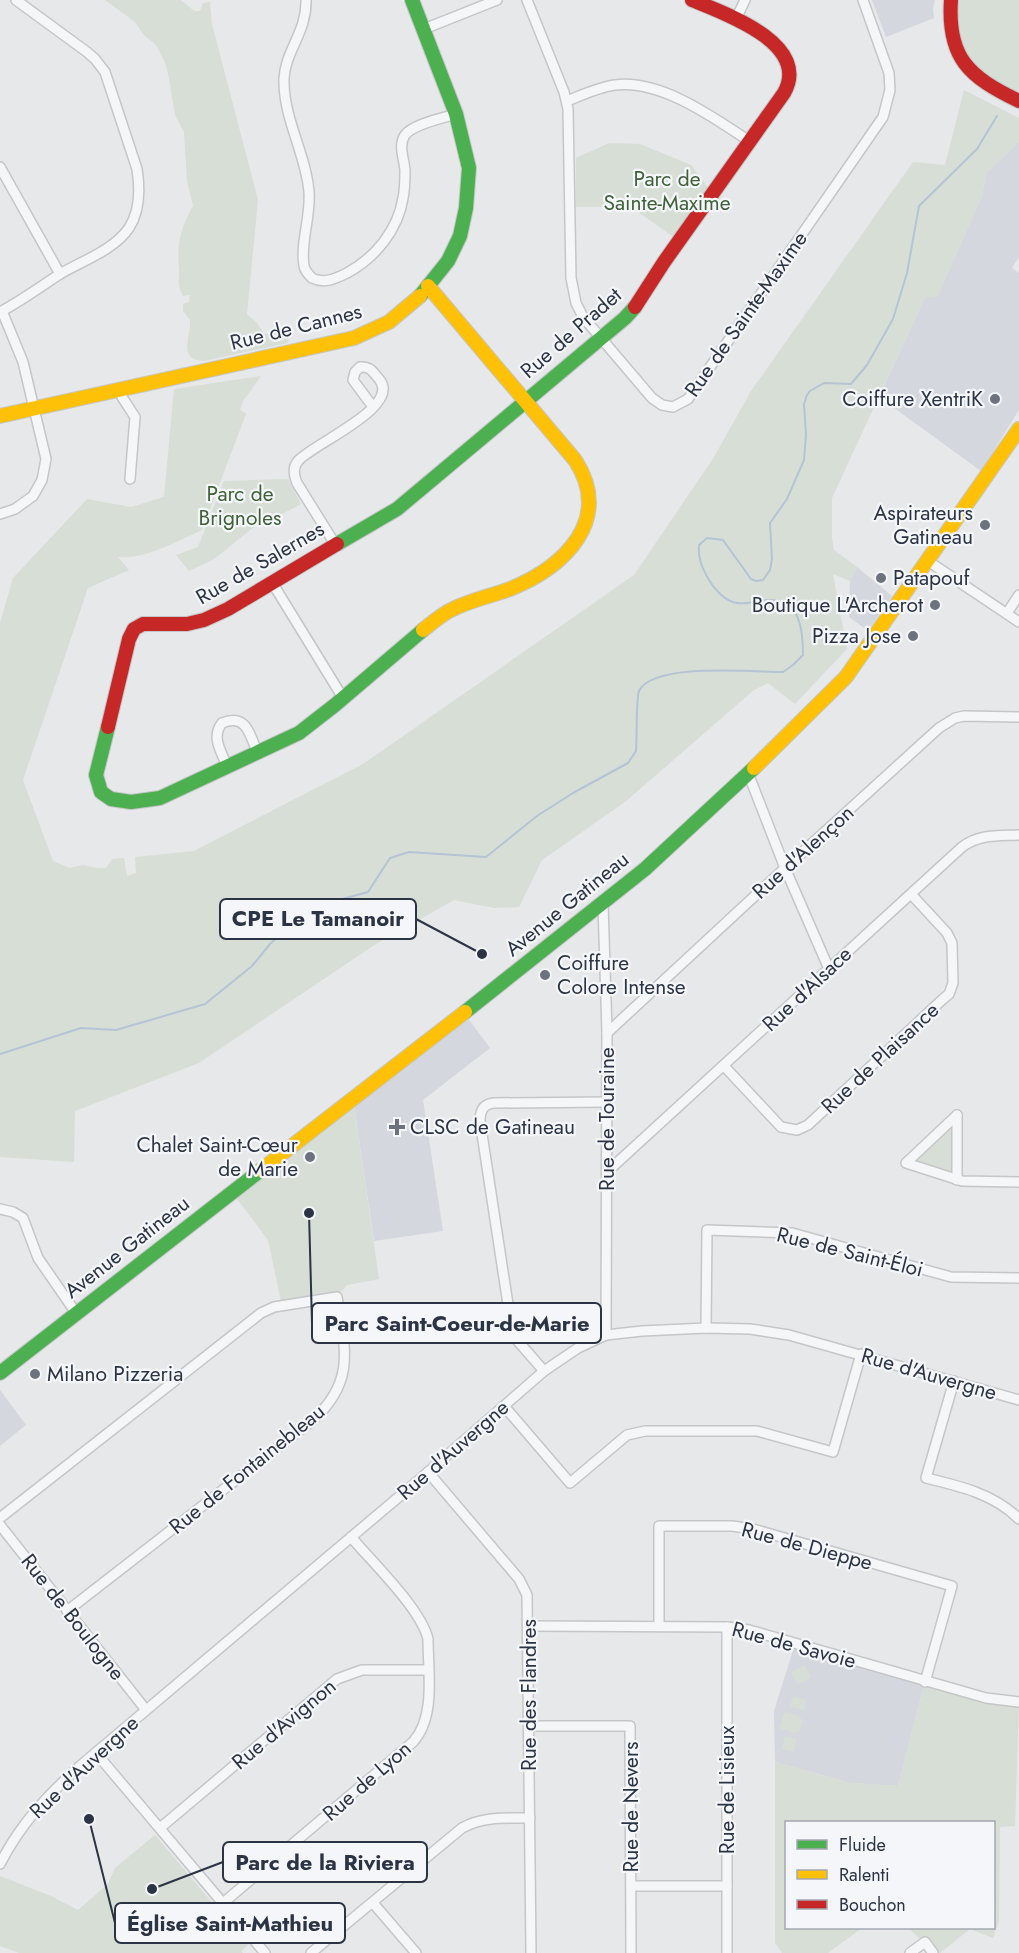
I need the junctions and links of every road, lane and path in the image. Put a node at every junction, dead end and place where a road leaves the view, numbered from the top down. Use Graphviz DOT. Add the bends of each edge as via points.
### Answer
graph roads {
  1 [pos="16,0"];
  2 [pos="306,0"];
  3 [pos="412,0"];
  4 [pos="497,0"];
  5 [pos="527,0"];
  6 [pos="692,0"];
  7 [pos="745,0"];
  8 [pos="863,0"];
  9 [pos="951,0"];
  10 [pos="736,19"];
  11 [pos="424,29"];
  12 [pos="567,101"];
  13 [pos="1019,101"];
  14 [pos="456,114"];
  15 [pos="749,141"];
  16 [pos="0,167"];
  17 [pos="10,187"];
  18 [pos="0,193"];
  19 [pos="60,274"];
  20 [pos="428,286"];
  21 [pos="1,312"];
  22 [pos="601,338"];
  23 [pos="120,389"];
  24 [pos="525,401"];
  25 [pos="373,407"];
  26 [pos="35,408"];
  27 [pos="0,416"];
  28 [pos="1019,429"];
  29 [pos="130,479"];
  30 [pos="0,514"];
  31 [pos="335,544"];
  32 [pos="928,561"];
  33 [pos="273,584"];
  34 [pos="1019,595"];
  35 [pos="1006,613"];
  36 [pos="1019,622"];
  37 [pos="343,698"];
  38 [pos="1019,717"];
  39 [pos="257,752"];
  40 [pos="227,766"];
  41 [pos="748,773"];
  42 [pos="1019,835"];
  43 [pos="785,868"];
  44 [pos="911,894"];
  45 [pos="603,904"];
  46 [pos="829,969"];
  47 [pos="607,1033"];
  48 [pos="724,1066"];
  49 [pos="607,1102"];
  50 [pos="608,1171"];
  51 [pos="957,1180"];
  52 [pos="1019,1182"];
  53 [pos="0,1209"];
  54 [pos="1019,1278"];
  55 [pos="76,1313"];
  56 [pos="706,1328"];
  57 [pos="606,1335"];
  58 [pos="861,1354"];
  59 [pos="544,1371"];
  60 [pos="0,1373"];
  61 [pos="954,1381"];
  62 [pos="1019,1401"];
  63 [pos="504,1406"];
  64 [pos="428,1472"];
  65 [pos="0,1518"];
  66 [pos="1019,1519"];
  67 [pos="0,1525"];
  68 [pos="351,1537"];
  69 [pos="67,1611"];
  70 [pos="659,1625"];
  71 [pos="528,1626"];
  72 [pos="727,1627"];
  73 [pos="428,1670"];
  74 [pos="925,1682"];
  75 [pos="1019,1702"];
  76 [pos="146,1710"];
  77 [pos="530,1726"];
  78 [pos="96,1752"];
  79 [pos="530,1818"];
  80 [pos="160,1828"];
  81 [pos="0,1864"];
  82 [pos="631,1886"];
  83 [pos="727,1886"];
  84 [pos="223,1903"];
  85 [pos="373,1903"];
  86 [pos="265,1953"];
  87 [pos="311,1953"];
  88 [pos="416,1953"];
  89 [pos="531,1953"];
  90 [pos="632,1953"];
  91 [pos="727,1953"];
  92 [pos="910,1953"];
  93 [pos="933,1953"];
  1 -- 19 [label="street" via="87,52 105,72 140,185 137,207 125,233"];
  2 -- 14 [label="street" via="304,24 288,59 284,82 308,183 304,267 312,278 327,281 341,276 376,251 396,223 403,200 403,137 413,128"];
  3 -- 11 [label="street, Rue de Cannes"];
  4 -- 11 [label="street"];
  5 -- 12 [label="street, Rue de Sainte-Maxime"];
  6 -- 10 [label="street, Rue de Pradet"];
  7 -- 10 [label="street"];
  8 -- 22 [label="street, Rue de Sainte-Maxime" via="889,73 890,90 883,117 688,399 673,407 657,402"];
  9 -- 13 [label="street" via="951,31 961,60 983,83"];
  10 -- 15 [label="street, Rue de Pradet" via="775,42 784,55 790,77 784,93"];
  11 -- 14 [label="street, Rue de Cannes"];
  12 -- 15 [label="street" via="616,85 647,87 702,111"];
  12 -- 22 [label="street, Rue de Sainte-Maxime" via="570,278 578,309"];
  14 -- 20 [label="street, Rue de Cannes" via="469,168 466,208 455,248"];
  15 -- 22 [label="street, Rue de Pradet" via="638,304"];
  16 -- 17 [label="street"];
  17 -- 18 [label="street"];
  17 -- 19 [label="street"];
  19 -- 21 [label="street"];
  20 -- 23 [label="street, Rue de Cannes" via="399,315 359,336"];
  20 -- 24 [label="street, Rue de Salernes"];
  21 -- 26 [label="street" via="23,362"];
  22 -- 24 [label="street, Rue de Pradet"];
  23 -- 26 [label="street, Rue de Cannes"];
  23 -- 29 [label="street" via="135,417"];
  24 -- 31 [label="street, Rue de Salernes" via="397,509"];
  24 -- 37 [label="street, Rue de Salernes" via="587,481 589,510 579,538 562,557 534,576 441,616"];
  25 -- 31 [label="street" via="295,466 297,483"];
  26 -- 27 [label="street, Rue de Cannes"];
  26 -- 30 [label="street" via="45,451 45,470 33,496"];
  28 -- 32 [label="street, Avenue Gatineau"];
  31 -- 33 [label="street, Rue de Salernes"];
  32 -- 35 [label="street"];
  32 -- 41 [label="street, Avenue Gatineau" via="846,676"];
  33 -- 37 [label="street"];
  33 -- 40 [label="street, Rue de Salernes" via="204,620 187,624 149,623 134,629 96,780 99,791 107,798 139,802 176,792"];
  34 -- 35 [label="street"];
  35 -- 36 [label="street"];
  37 -- 39 [label="street, Rue de Salernes" via="296,735"];
  38 -- 43 [label="street, Rue d'Alençon" via="964,716 946,723"];
  39 -- 40 [label="street, Rue de Salernes"];
  39 -- 40 [label="street" via="245,725 234,720 222,723 216,738"];
  41 -- 43 [label="street"];
  41 -- 45 [label="street, Avenue Gatineau"];
  42 -- 44 [label="street, Rue d'Alsace" via="970,841"];
  43 -- 46 [label="street"];
  43 -- 47 [label="street, Rue d'Alençon"];
  44 -- 46 [label="street, Rue d'Alsace"];
  44 -- 48 [label="street, Rue de Plaisance" via="950,938 952,988 808,1125 797,1130 781,1127"];
  45 -- 47 [label="street, Rue de Touraine"];
  45 -- 55 [label="street, Avenue Gatineau"];
  46 -- 48 [label="street, Rue d'Alsace"];
  47 -- 49 [label="street, Rue de Touraine"];
  48 -- 50 [label="street, Rue d'Alsace"];
  49 -- 50 [label="street, Rue de Touraine"];
  49 -- 59 [label="street" via="494,1103 481,1111 511,1324 516,1339"];
  50 -- 57 [label="street, Rue de Touraine"];
  51 -- 51 [label="street" via="906,1163 957,1116 957,1159"];
  51 -- 52 [label="street"];
  53 -- 55 [label="street" via="23,1218 38,1258"];
  54 -- 56 [label="street, Rue de Saint-Éloi" via="951,1277 792,1233 707,1230"];
  55 -- 60 [label="street, Avenue Gatineau"];
  56 -- 57 [label="street, Rue d'Auvergne"];
  56 -- 58 [label="street, Rue d'Auvergne" via="777,1333"];
  57 -- 59 [label="street, Rue d'Auvergne"];
  58 -- 61 [label="street, Rue d'Auvergne"];
  58 -- 63 [label="street" via="833,1452 757,1431 645,1431 627,1435 570,1483"];
  59 -- 63 [label="street, Rue d'Auvergne"];
  61 -- 62 [label="street, Rue d'Auvergne"];
  61 -- 66 [label="street" via="926,1478 984,1495"];
  63 -- 64 [label="street, Rue d'Auvergne"];
  64 -- 68 [label="street, Rue d'Auvergne"];
  64 -- 71 [label="street, Rue des Flandres" via="524,1587"];
  65 -- 69 [label="street, Rue de Fontainebleau" via="261,1313 337,1297 345,1359 338,1388 329,1404"];
  67 -- 69 [label="street, Rue de Boulogne"];
  68 -- 73 [label="street, Rue de Lyon" via="424,1625"];
  68 -- 76 [label="street, Rue d'Auvergne"];
  69 -- 76 [label="street, Rue de Boulogne"];
  70 -- 71 [label="street, Rue de Savoie"];
  70 -- 72 [label="street, Rue de Savoie"];
  70 -- 74 [label="street, Rue de Dieppe" via="659,1526 753,1529 952,1586"];
  71 -- 77 [label="street, Rue des Flandres"];
  72 -- 74 [label="street, Rue de Savoie"];
  72 -- 83 [label="street, Rue de Lisieux"];
  73 -- 80 [label="street, Rue d'Avignon" via="362,1670 337,1679"];
  73 -- 84 [label="street, Rue de Lyon" via="428,1711 420,1735"];
  74 -- 75 [label="street, Rue de Savoie"];
  76 -- 78 [label="street, Rue d'Auvergne"];
  77 -- 79 [label="street, Rue des Flandres"];
  77 -- 82 [label="street, Rue de Nevers" via="630,1726"];
  78 -- 80 [label="street"];
  78 -- 81 [label="street, Rue d'Auvergne" via="35,1809"];
  79 -- 85 [label="street" via="488,1819 470,1824"];
  79 -- 89 [label="street, Rue des Flandres"];
  80 -- 84 [label="street"];
  82 -- 83 [label="street"];
  82 -- 90 [label="street, Rue de Nevers"];
  83 -- 91 [label="street, Rue de Lisieux"];
  84 -- 86 [label="street"];
  85 -- 87 [label="street"];
  85 -- 88 [label="street"];
  92 -- 93 [label="street" via="925,1942"];
}
